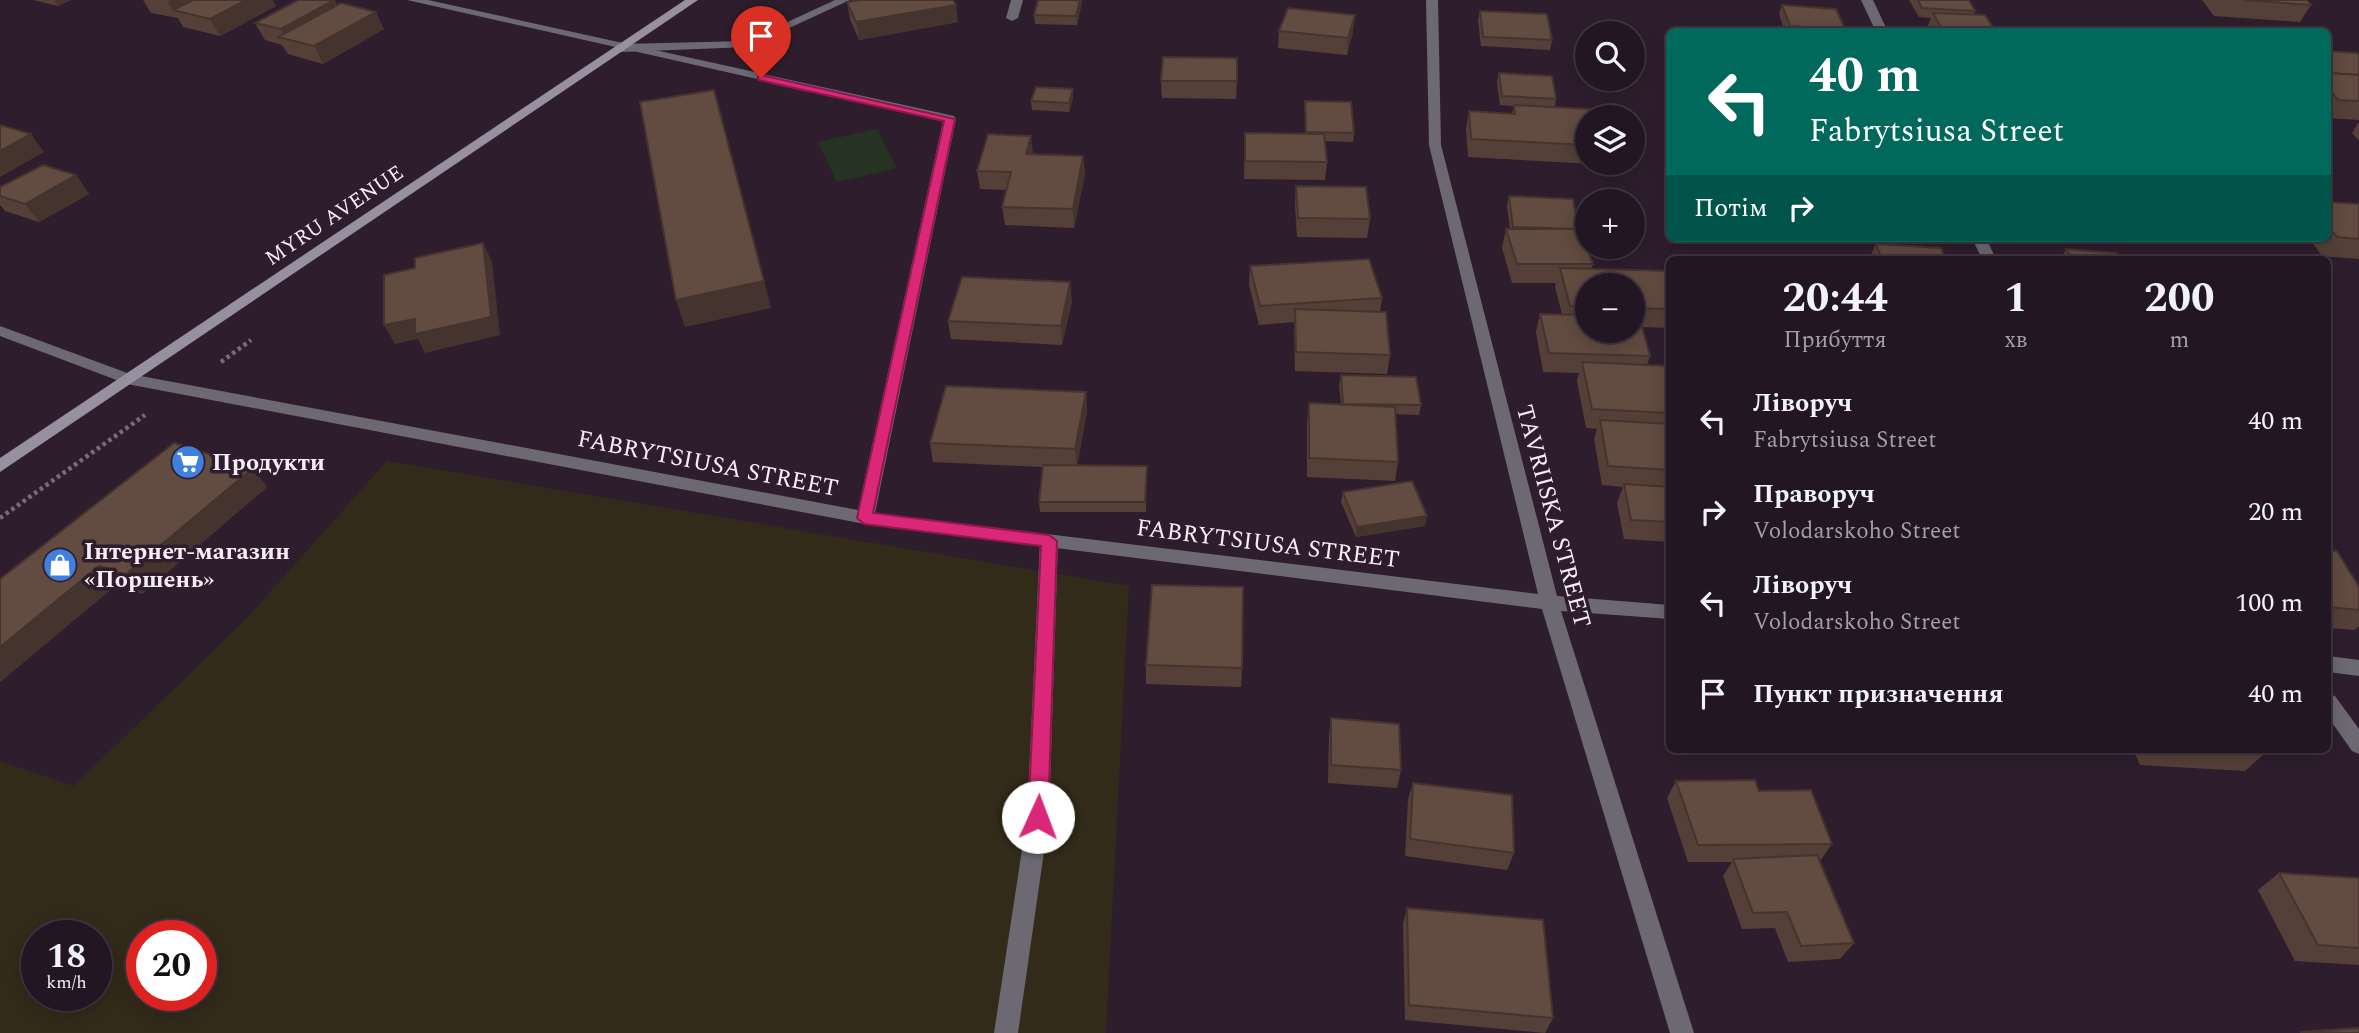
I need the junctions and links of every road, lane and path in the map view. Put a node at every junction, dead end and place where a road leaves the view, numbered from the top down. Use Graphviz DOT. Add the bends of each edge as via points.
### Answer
graph roads {
  1 [pos="413,0"];
  2 [pos="692,0"];
  3 [pos="844,0"];
  4 [pos="1017,0"];
  5 [pos="1432,0"];
  6 [pos="1867,0"];
  7 [pos="1012,18"];
  8 [pos="1880,28"];
  9 [pos="622,48"];
  10 [pos="0,331"];
  11 [pos="127,379"];
  12 [pos="0,466"];
  13 [pos="864,518"];
  14 [pos="1049,541"];
  15 [pos="1549,603"];
  16 [pos="1666,612"];
  17 [pos="2331,664"];
  18 [pos="2359,668"];
  19 [pos="2331,706"];
  20 [pos="2359,745"];
  21 [pos="1006,1033"];
  22 [pos="1682,1033"];
  1 -- 9 [label="street"];
  2 -- 9 [label="main road, MYRU AVENUE"];
  3 -- 9 [label="street" via="748,44"];
  4 -- 7 [label="street"];
  5 -- 15 [label="street, TAVRIISKA STREET" via="1435,145"];
  6 -- 8 [label="street"];
  9 -- 11 [label="main road, MYRU AVENUE"];
  9 -- 13 [label="street" via="950,119"];
  10 -- 11 [label="street, FABRYTSIUSA STREET"];
  11 -- 12 [label="main road, MYRU AVENUE"];
  11 -- 13 [label="street, FABRYTSIUSA STREET"];
  13 -- 14 [label="street, FABRYTSIUSA STREET"];
  14 -- 15 [label="street, FABRYTSIUSA STREET"];
  14 -- 21 [label="street" via="1038,817"];
  15 -- 16 [label="street, FABRYTSIUSA STREET"];
  15 -- 22 [label="street, TAVRIISKA STREET"];
  17 -- 18 [label="street"];
  19 -- 20 [label="street"];
}
